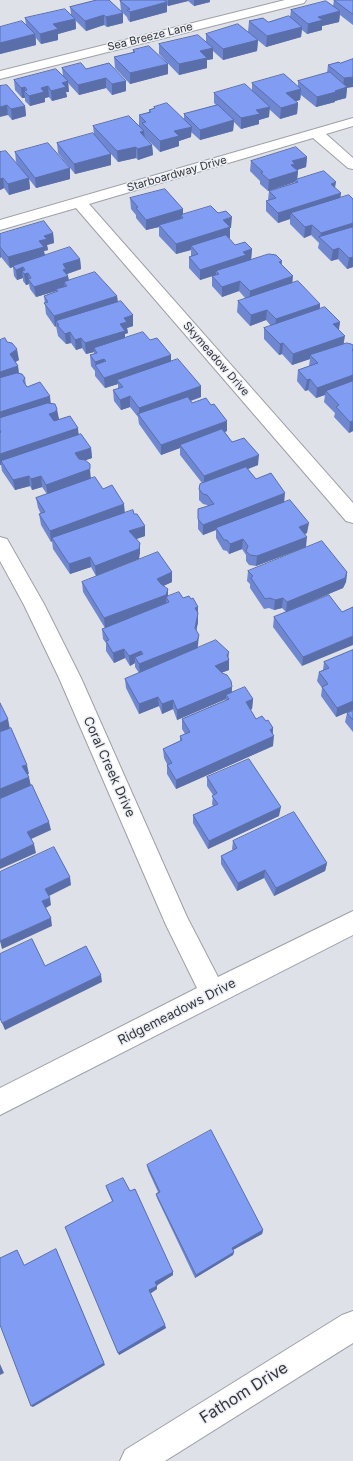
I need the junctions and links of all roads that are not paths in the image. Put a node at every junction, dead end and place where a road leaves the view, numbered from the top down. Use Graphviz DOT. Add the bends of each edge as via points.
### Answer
graph roads {
  1 [pos="300,0"];
  2 [pos="0,75"];
  3 [pos="353,122"];
  4 [pos="316,133"];
  5 [pos="353,165"];
  6 [pos="78,202"];
  7 [pos="0,225"];
  8 [pos="353,516"];
  9 [pos="0,544"];
  10 [pos="353,922"];
  11 [pos="213,993"];
  12 [pos="0,1102"];
  13 [pos="353,1326"];
  14 [pos="136,1461"];
  1 -- 2 [label="street, Sea Breeze Lane"];
  3 -- 4 [label="street, Starboardway Drive"];
  4 -- 5 [label="street"];
  4 -- 6 [label="street, Starboardway Drive"];
  6 -- 7 [label="street, Starboardway Drive"];
  6 -- 8 [label="street, Skymeadow Drive"];
  9 -- 11 [label="street, Coral Creek Drive" via="34,604 70,678 178,926"];
  10 -- 11 [label="street, Ridgemeadows Drive"];
  11 -- 12 [label="street, Ridgemeadows Drive"];
  13 -- 14 [label="street, Fathom Drive"];
}
